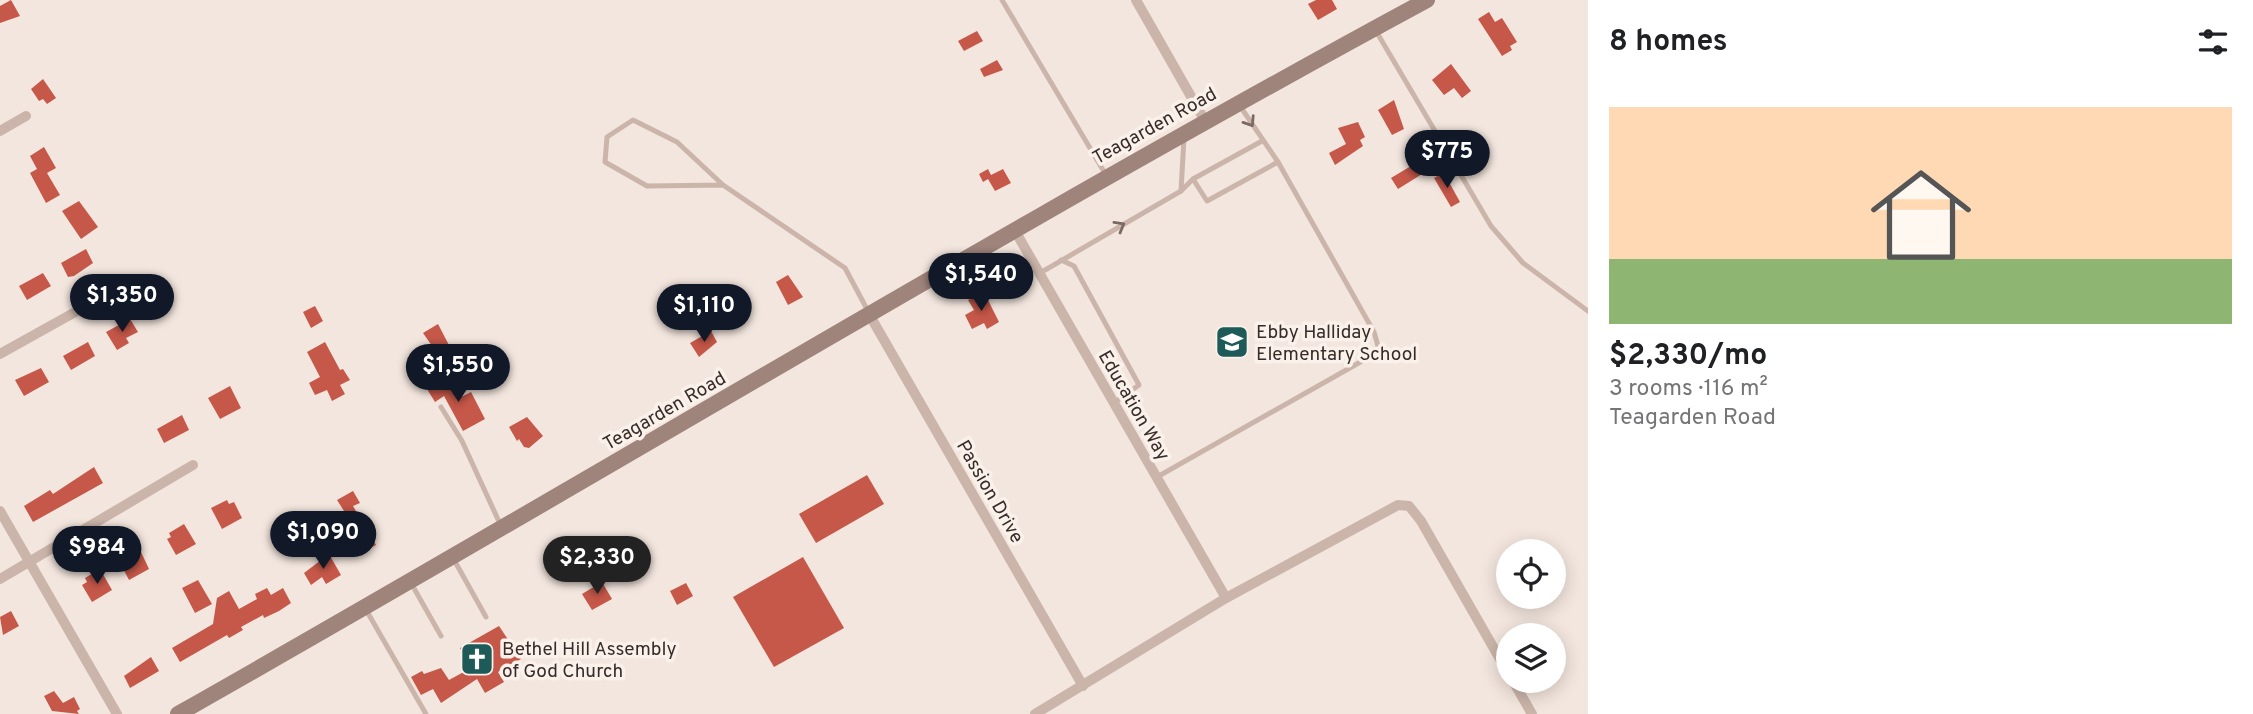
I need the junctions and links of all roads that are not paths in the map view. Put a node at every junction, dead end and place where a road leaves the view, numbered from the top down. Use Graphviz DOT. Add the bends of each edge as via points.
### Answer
graph roads {
  1 [pos="1002,0"];
  2 [pos="1136,0"];
  3 [pos="1427,0"];
  4 [pos="1374,29"];
  5 [pos="1238,103"];
  6 [pos="26,116"];
  7 [pos="1205,121"];
  8 [pos="0,131"];
  9 [pos="1185,132"];
  10 [pos="1262,141"];
  11 [pos="1278,162"];
  12 [pos="1107,175"];
  13 [pos="1193,179"];
  14 [pos="723,185"];
  15 [pos="1181,191"];
  16 [pos="1014,229"];
  17 [pos="1061,260"];
  18 [pos="1039,273"];
  19 [pos="104,296"];
  20 [pos="1588,310"];
  21 [pos="869,314"];
  22 [pos="0,354"];
  23 [pos="1114,403"];
  24 [pos="441,407"];
  25 [pos="194,465"];
  26 [pos="1157,477"];
  27 [pos="0,511"];
  28 [pos="503,529"];
  29 [pos="453,558"];
  30 [pos="29,562"];
  31 [pos="0,579"];
  32 [pos="411,583"];
  33 [pos="1226,598"];
  34 [pos="365,608"];
  35 [pos="486,617"];
  36 [pos="441,636"];
  37 [pos="1496,653"];
  38 [pos="1083,686"];
  39 [pos="1520,693"];
  40 [pos="117,714"];
  41 [pos="178,714"];
  42 [pos="426,714"];
  43 [pos="1035,714"];
  44 [pos="1532,714"];
  1 -- 12 [label="lane"];
  2 -- 7 [label="street"];
  3 -- 4 [label="street, Teagarden Road"];
  4 -- 5 [label="street, Teagarden Road"];
  4 -- 20 [label="lane" via="1491,226 1523,263"];
  5 -- 7 [label="street, Teagarden Road"];
  5 -- 10 [label="lane, one-way"];
  6 -- 8 [label="street"];
  7 -- 9 [label="street, Teagarden Road"];
  9 -- 12 [label="street, Teagarden Road"];
  9 -- 15 [label="lane"];
  10 -- 11 [label="lane"];
  10 -- 13 [label="lane"];
  11 -- 13 [label="lane" via="1207,201"];
  11 -- 26 [label="lane" via="1374,331 1378,346 1371,356"];
  12 -- 16 [label="street, Teagarden Road"];
  13 -- 15 [label="lane"];
  14 -- 14 [label="lane" via="677,142 632,120 607,137 605,162 647,186"];
  14 -- 21 [label="lane" via="845,268"];
  17 -- 15 [label="lane, one-way"];
  16 -- 18 [label="street, Education Way"];
  16 -- 21 [label="street, Teagarden Road"];
  17 -- 18 [label="lane"];
  17 -- 23 [label="lane" via="1073,266 1139,385"];
  18 -- 23 [label="street, Education Way"];
  19 -- 22 [label="street"];
  21 -- 28 [label="street, Teagarden Road"];
  21 -- 38 [label="street, Passion Drive"];
  23 -- 26 [label="street, Education Way"];
  24 -- 28 [label="lane"];
  25 -- 30 [label="street"];
  26 -- 33 [label="street, Education Way"];
  27 -- 30 [label="street"];
  28 -- 29 [label="street, Teagarden Road"];
  29 -- 32 [label="street, Teagarden Road"];
  29 -- 35 [label="lane"];
  30 -- 31 [label="street"];
  30 -- 40 [label="street"];
  32 -- 34 [label="street, Teagarden Road"];
  32 -- 36 [label="lane"];
  33 -- 37 [label="street" via="1384,510 1409,506"];
  33 -- 38 [label="street"];
  34 -- 41 [label="street, Teagarden Road"];
  34 -- 42 [label="lane"];
  38 -- 43 [label="street"];
  39 -- 44 [label="street"];
}
